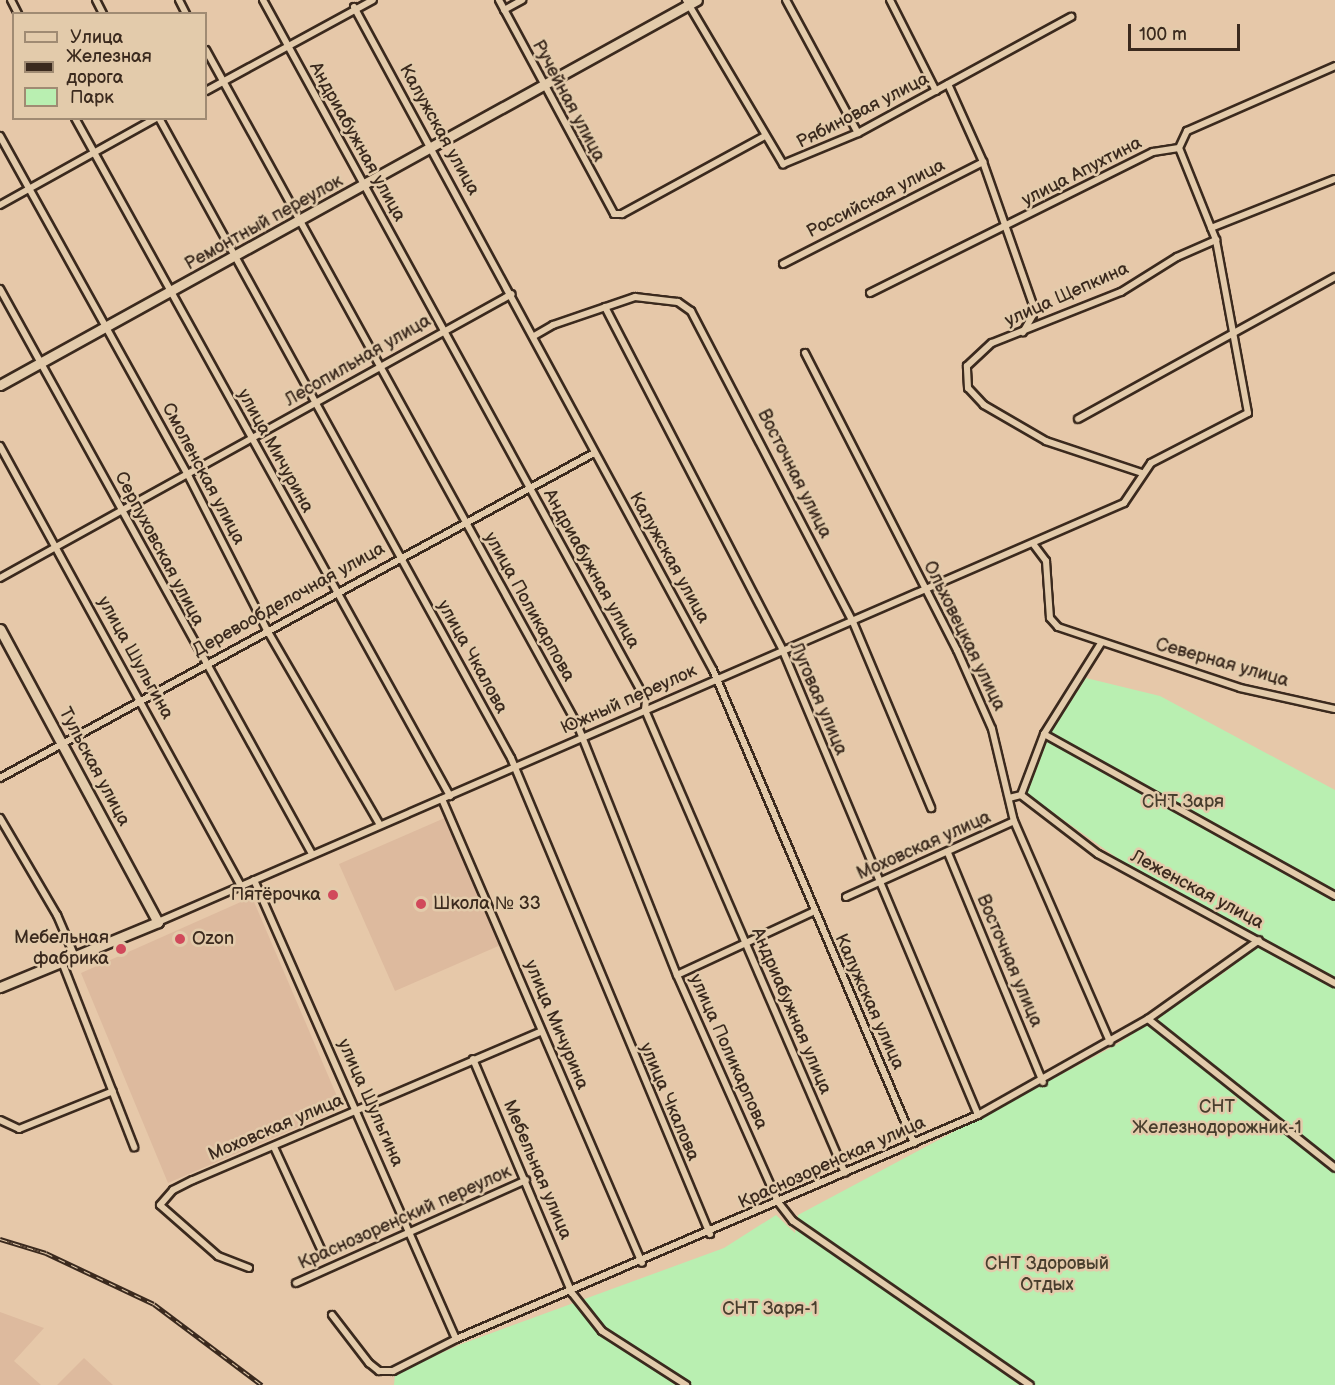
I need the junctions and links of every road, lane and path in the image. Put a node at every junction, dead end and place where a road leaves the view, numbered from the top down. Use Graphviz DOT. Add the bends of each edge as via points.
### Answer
graph roads {
  1 [pos="263,0"];
  2 [pos="373,0"];
  3 [pos="500,0"];
  4 [pos="522,0"];
  5 [pos="786,0"];
  6 [pos="890,0"];
  7 [pos="691,2"];
  8 [pos="354,7"];
  9 [pos="504,10"];
  10 [pos="1071,17"];
  11 [pos="287,46"];
  12 [pos="207,52"];
  13 [pos="1335,66"];
  14 [pos="222,81"];
  15 [pos="948,84"];
  16 [pos="542,87"];
  17 [pos="207,90"];
  18 [pos="936,91"];
  19 [pos="76,120"];
  20 [pos="153,120"];
  21 [pos="158,120"];
  22 [pos="858,133"];
  23 [pos="0,136"];
  24 [pos="765,136"];
  25 [pos="1179,148"];
  26 [pos="432,150"];
  27 [pos="93,152"];
  28 [pos="983,162"];
  29 [pos="1335,179"];
  30 [pos="365,186"];
  31 [pos="28,189"];
  32 [pos="0,204"];
  33 [pos="301,222"];
  34 [pos="1006,227"];
  35 [pos="1210,228"];
  36 [pos="1216,240"];
  37 [pos="235,258"];
  38 [pos="783,264"];
  39 [pos="1335,277"];
  40 [pos="0,289"];
  41 [pos="171,293"];
  42 [pos="870,293"];
  43 [pos="512,294"];
  44 [pos="605,307"];
  45 [pos="105,327"];
  46 [pos="1236,328"];
  47 [pos="443,329"];
  48 [pos="1022,332"];
  49 [pos="534,336"];
  50 [pos="805,353"];
  51 [pos="41,362"];
  52 [pos="379,367"];
  53 [pos="0,385"];
  54 [pos="316,403"];
  55 [pos="1078,419"];
  56 [pos="251,439"];
  57 [pos="0,446"];
  58 [pos="594,453"];
  59 [pos="1142,473"];
  60 [pos="188,475"];
  61 [pos="529,487"];
  62 [pos="122,511"];
  63 [pos="464,521"];
  64 [pos="1034,545"];
  65 [pos="56,546"];
  66 [pos="400,556"];
  67 [pos="0,578"];
  68 [pos="926,590"];
  69 [pos="336,593"];
  70 [pos="853,622"];
  71 [pos="0,629"];
  72 [pos="267,630"];
  73 [pos="1101,643"];
  74 [pos="783,651"];
  75 [pos="203,664"];
  76 [pos="717,680"];
  77 [pos="141,700"];
  78 [pos="1335,709"];
  79 [pos="645,710"];
  80 [pos="1044,734"];
  81 [pos="582,739"];
  82 [pos="63,743"];
  83 [pos="513,770"];
  84 [pos="0,778"];
  85 [pos="1021,795"];
  86 [pos="450,796"];
  87 [pos="1009,798"];
  88 [pos="442,800"];
  89 [pos="931,808"];
  90 [pos="0,818"];
  91 [pos="1014,821"];
  92 [pos="380,825"];
  93 [pos="948,853"];
  94 [pos="312,854"];
  95 [pos="254,880"];
  96 [pos="879,882"];
  97 [pos="241,886"];
  98 [pos="1335,896"];
  99 [pos="846,897"];
  100 [pos="813,912"];
  101 [pos="158,922"];
  102 [pos="1259,940"];
  103 [pos="745,942"];
  104 [pos="75,957"];
  105 [pos="62,962"];
  106 [pos="677,975"];
  107 [pos="1335,983"];
  108 [pos="0,987"];
  109 [pos="1148,1019"];
  110 [pos="542,1031"];
  111 [pos="1110,1042"];
  112 [pos="473,1059"];
  113 [pos="1043,1082"];
  114 [pos="113,1091"];
  115 [pos="356,1110"];
  116 [pos="978,1115"];
  117 [pos="0,1120"];
  118 [pos="914,1143"];
  119 [pos="134,1147"];
  120 [pos="274,1147"];
  121 [pos="1335,1168"];
  122 [pos="845,1173"];
  123 [pos="526,1180"];
  124 [pos="778,1202"];
  125 [pos="411,1233"];
  126 [pos="710,1234"];
  127 [pos="321,1249"];
  128 [pos="642,1263"];
  129 [pos="249,1268"];
  130 [pos="296,1283"];
  131 [pos="572,1293"];
  132 [pos="332,1315"];
  133 [pos="456,1339"];
  134 [pos="686,1385"];
  135 [pos="1030,1385"];
  1 -- 11 [label="street, Андриабужная улица"];
  2 -- 8 [label="street"];
  3 -- 9 [label="street, Ручейная улица"];
  4 -- 9 [label="street"];
  5 -- 22 [label="street"];
  6 -- 18 [label="street"];
  7 -- 16 [label="main road, Ремонтный переулок"];
  7 -- 24 [label="street"];
  8 -- 11 [label="street"];
  8 -- 26 [label="street, Калужская улица"];
  9 -- 16 [label="street, Ручейная улица"];
  10 -- 15 [label="street, Рябиновая улица"];
  11 -- 14 [label="street"];
  11 -- 30 [label="street, Андриабужная улица"];
  12 -- 14 [label="street, улица Поликарпова"];
  13 -- 25 [label="street" via="1187,132"];
  14 -- 17 [label="street"];
  14 -- 33 [label="street, улица Поликарпова"];
  15 -- 18 [label="street, Рябиновая улица"];
  15 -- 28 [label="street"];
  16 -- 24 [label="street, Ручейная улица" via="614,214"];
  16 -- 26 [label="main road, Ремонтный переулок"];
  18 -- 22 [label="street, Рябиновая улица"];
  19 -- 27 [label="street, улица Мичурина"];
  20 -- 27 [label="street"];
  21 -- 37 [label="street, улица Чкалова"];
  22 -- 24 [label="street, Рябиновая улица" via="783,164"];
  23 -- 31 [label="street, Смоленская улица"];
  25 -- 34 [label="street, улица Апухтина" via="1153,152"];
  25 -- 35 [label="street"];
  26 -- 30 [label="main road, Ремонтный переулок"];
  26 -- 43 [label="street, Калужская улица"];
  27 -- 31 [label="street"];
  27 -- 41 [label="street, улица Мичурина"];
  28 -- 34 [label="street"];
  28 -- 38 [label="street, Российская улица"];
  29 -- 35 [label="street"];
  30 -- 33 [label="main road, Ремонтный переулок"];
  30 -- 47 [label="street, Андриабужная улица"];
  31 -- 32 [label="street"];
  31 -- 45 [label="street, Смоленская улица"];
  33 -- 37 [label="main road, Ремонтный переулок"];
  33 -- 52 [label="street, улица Поликарпова"];
  34 -- 42 [label="street, улица Апухтина"];
  34 -- 48 [label="street" via="1033,305 1033,315"];
  35 -- 36 [label="street"];
  36 -- 46 [label="street"];
  36 -- 48 [label="street, улица Щепкина" via="1177,257 1120,292"];
  37 -- 41 [label="main road, Ремонтный переулок"];
  37 -- 54 [label="street, улица Чкалова"];
  39 -- 46 [label="street"];
  40 -- 51 [label="street, Серпуховская улица"];
  41 -- 45 [label="main road, Ремонтный переулок"];
  41 -- 56 [label="street, улица Мичурина"];
  43 -- 47 [label="street, Лесопильная улица"];
  43 -- 49 [label="street, Калужская улица"];
  44 -- 49 [label="street, Восточная улица"];
  44 -- 70 [label="street, Восточная улица" via="635,297 678,302 691,311"];
  44 -- 74 [label="street, Луговая улица"];
  45 -- 51 [label="main road, Ремонтный переулок"];
  45 -- 60 [label="street, Смоленская улица"];
  46 -- 55 [label="street"];
  46 -- 59 [label="street, Южный переулок" via="1248,413 1163,454"];
  47 -- 52 [label="street, Лесопильная улица"];
  47 -- 61 [label="street, Андриабужная улица"];
  48 -- 59 [label="street, улица Щепкина" via="992,343 967,366 968,388 984,405 1046,441"];
  49 -- 58 [label="street, Калужская улица"];
  50 -- 68 [label="street, Ольховецкая улица"];
  51 -- 53 [label="main road, Ремонтный переулок"];
  51 -- 62 [label="street, Серпуховская улица"];
  52 -- 54 [label="street, Лесопильная улица"];
  52 -- 63 [label="street, улица Поликарпова"];
  54 -- 56 [label="street, Лесопильная улица"];
  54 -- 66 [label="street, улица Чкалова"];
  56 -- 60 [label="street, Лесопильная улица"];
  56 -- 69 [label="street, улица Мичурина"];
  57 -- 65 [label="street, улица Шульгина"];
  58 -- 61 [label="street, Деревообделочная улица"];
  58 -- 76 [label="street, Калужская улица"];
  59 -- 64 [label="street, Южный переулок" via="1136,493 1124,503"];
  60 -- 62 [label="street, Лесопильная улица"];
  60 -- 72 [label="street, Смоленская улица"];
  61 -- 63 [label="street, Деревообделочная улица"];
  61 -- 79 [label="street, Андриабужная улица" via="646,700"];
  62 -- 65 [label="street, Лесопильная улица"];
  62 -- 75 [label="street, Серпуховская улица"];
  63 -- 66 [label="street, Деревообделочная улица"];
  63 -- 81 [label="street, улица Поликарпова"];
  64 -- 68 [label="street, Южный переулок"];
  64 -- 73 [label="street, Северная улица" via="1046,561 1050,618 1058,627"];
  65 -- 67 [label="street, Лесопильная улица"];
  65 -- 77 [label="street, улица Шульгина"];
  66 -- 69 [label="street, Деревообделочная улица"];
  66 -- 83 [label="street, улица Чкалова" via="511,758"];
  68 -- 70 [label="street, Южный переулок"];
  68 -- 87 [label="street, Ольховецкая улица" via="992,729"];
  69 -- 72 [label="street, Деревообделочная улица"];
  69 -- 86 [label="street, улица Мичурина"];
  70 -- 74 [label="street, Южный переулок"];
  70 -- 89 [label="street, Восточная улица"];
  71 -- 82 [label="main road, Тульская улица"];
  72 -- 75 [label="street, Деревообделочная улица"];
  72 -- 92 [label="street, Смоленская улица"];
  73 -- 78 [label="street, Северная улица" via="1240,688"];
  73 -- 80 [label="street"];
  74 -- 76 [label="street, Южный переулок"];
  74 -- 96 [label="street, Луговая улица"];
  75 -- 77 [label="street, Деревообделочная улица"];
  75 -- 94 [label="street, Серпуховская улица"];
  76 -- 79 [label="street, Южный переулок"];
  76 -- 100 [label="street, Калужская улица"];
  77 -- 82 [label="street, Деревообделочная улица"];
  77 -- 97 [label="street, улица Шульгина"];
  79 -- 81 [label="street, Южный переулок"];
  79 -- 103 [label="street, Андриабужная улица"];
  80 -- 85 [label="street"];
  80 -- 98 [label="street"];
  81 -- 83 [label="street, Южный переулок"];
  81 -- 106 [label="street, улица Поликарпова"];
  82 -- 84 [label="street, Деревообделочная улица"];
  82 -- 101 [label="main road, Тульская улица"];
  83 -- 86 [label="street, Южный переулок"];
  83 -- 126 [label="street, улица Чкалова"];
  85 -- 87 [label="street"];
  85 -- 102 [label="street, Леженская улица" via="1098,854 1176,900 1197,905"];
  86 -- 88 [label="street, Южный переулок"];
  87 -- 91 [label="street, Ольховецкая улица"];
  88 -- 92 [label="street, Южный переулок"];
  88 -- 110 [label="street, улица Мичурина"];
  90 -- 104 [label="street" via="57,915"];
  91 -- 93 [label="street, Моховская улица"];
  91 -- 111 [label="street, Ольховецкая улица"];
  92 -- 94 [label="street, Южный переулок"];
  93 -- 96 [label="street, Моховская улица"];
  93 -- 113 [label="street, Восточная улица"];
  94 -- 95 [label="street, Южный переулок"];
  95 -- 97 [label="street, Южный переулок"];
  95 -- 115 [label="street, улица Шульгина"];
  96 -- 99 [label="street, Моховская улица"];
  96 -- 116 [label="street, Луговая улица"];
  97 -- 101 [label="street, Южный переулок"];
  100 -- 103 [label="street"];
  100 -- 118 [label="street, Калужская улица"];
  101 -- 104 [label="main road, Южный переулок"];
  102 -- 107 [label="street, Леженская улица"];
  102 -- 109 [label="street, Краснозоренская улица"];
  103 -- 106 [label="street"];
  103 -- 122 [label="street, Андриабужная улица"];
  104 -- 105 [label="main road, Южный переулок"];
  105 -- 108 [label="main road, Южный переулок"];
  105 -- 114 [label="street"];
  106 -- 124 [label="street, улица Поликарпова"];
  109 -- 111 [label="street, Краснозоренская улица"];
  109 -- 121 [label="street"];
  110 -- 112 [label="street, Моховская улица"];
  110 -- 128 [label="street, улица Мичурина"];
  111 -- 113 [label="street, Краснозоренская улица"];
  112 -- 115 [label="street, Моховская улица"];
  112 -- 123 [label="street, Мебельная улица"];
  113 -- 116 [label="street, Краснозоренская улица"];
  114 -- 117 [label="street" via="19,1130"];
  114 -- 119 [label="street"];
  115 -- 120 [label="street, Моховская улица"];
  115 -- 125 [label="street, улица Шульгина"];
  116 -- 118 [label="street, Краснозоренская улица"];
  118 -- 122 [label="street, Краснозоренская улица"];
  120 -- 127 [label="street"];
  120 -- 129 [label="street, Моховская улица" via="183,1185 160,1205 219,1256"];
  122 -- 124 [label="street, Краснозоренская улица"];
  123 -- 125 [label="street, Краснозоренский переулок"];
  123 -- 131 [label="street, Мебельная улица"];
  124 -- 126 [label="street, Краснозоренская улица"];
  124 -- 135 [label="street, улица Поликарпова" via="793,1221"];
  125 -- 130 [label="street, Краснозоренский переулок"];
  125 -- 133 [label="street, улица Шульгина"];
  126 -- 128 [label="street, Краснозоренская улица"];
  128 -- 131 [label="street, Краснозоренская улица"];
  131 -- 133 [label="street, Краснозоренская улица"];
  131 -- 134 [label="street, Мебельная улица" via="602,1331"];
  132 -- 133 [label="street, Краснозоренская улица" via="379,1371 393,1371"];
}
